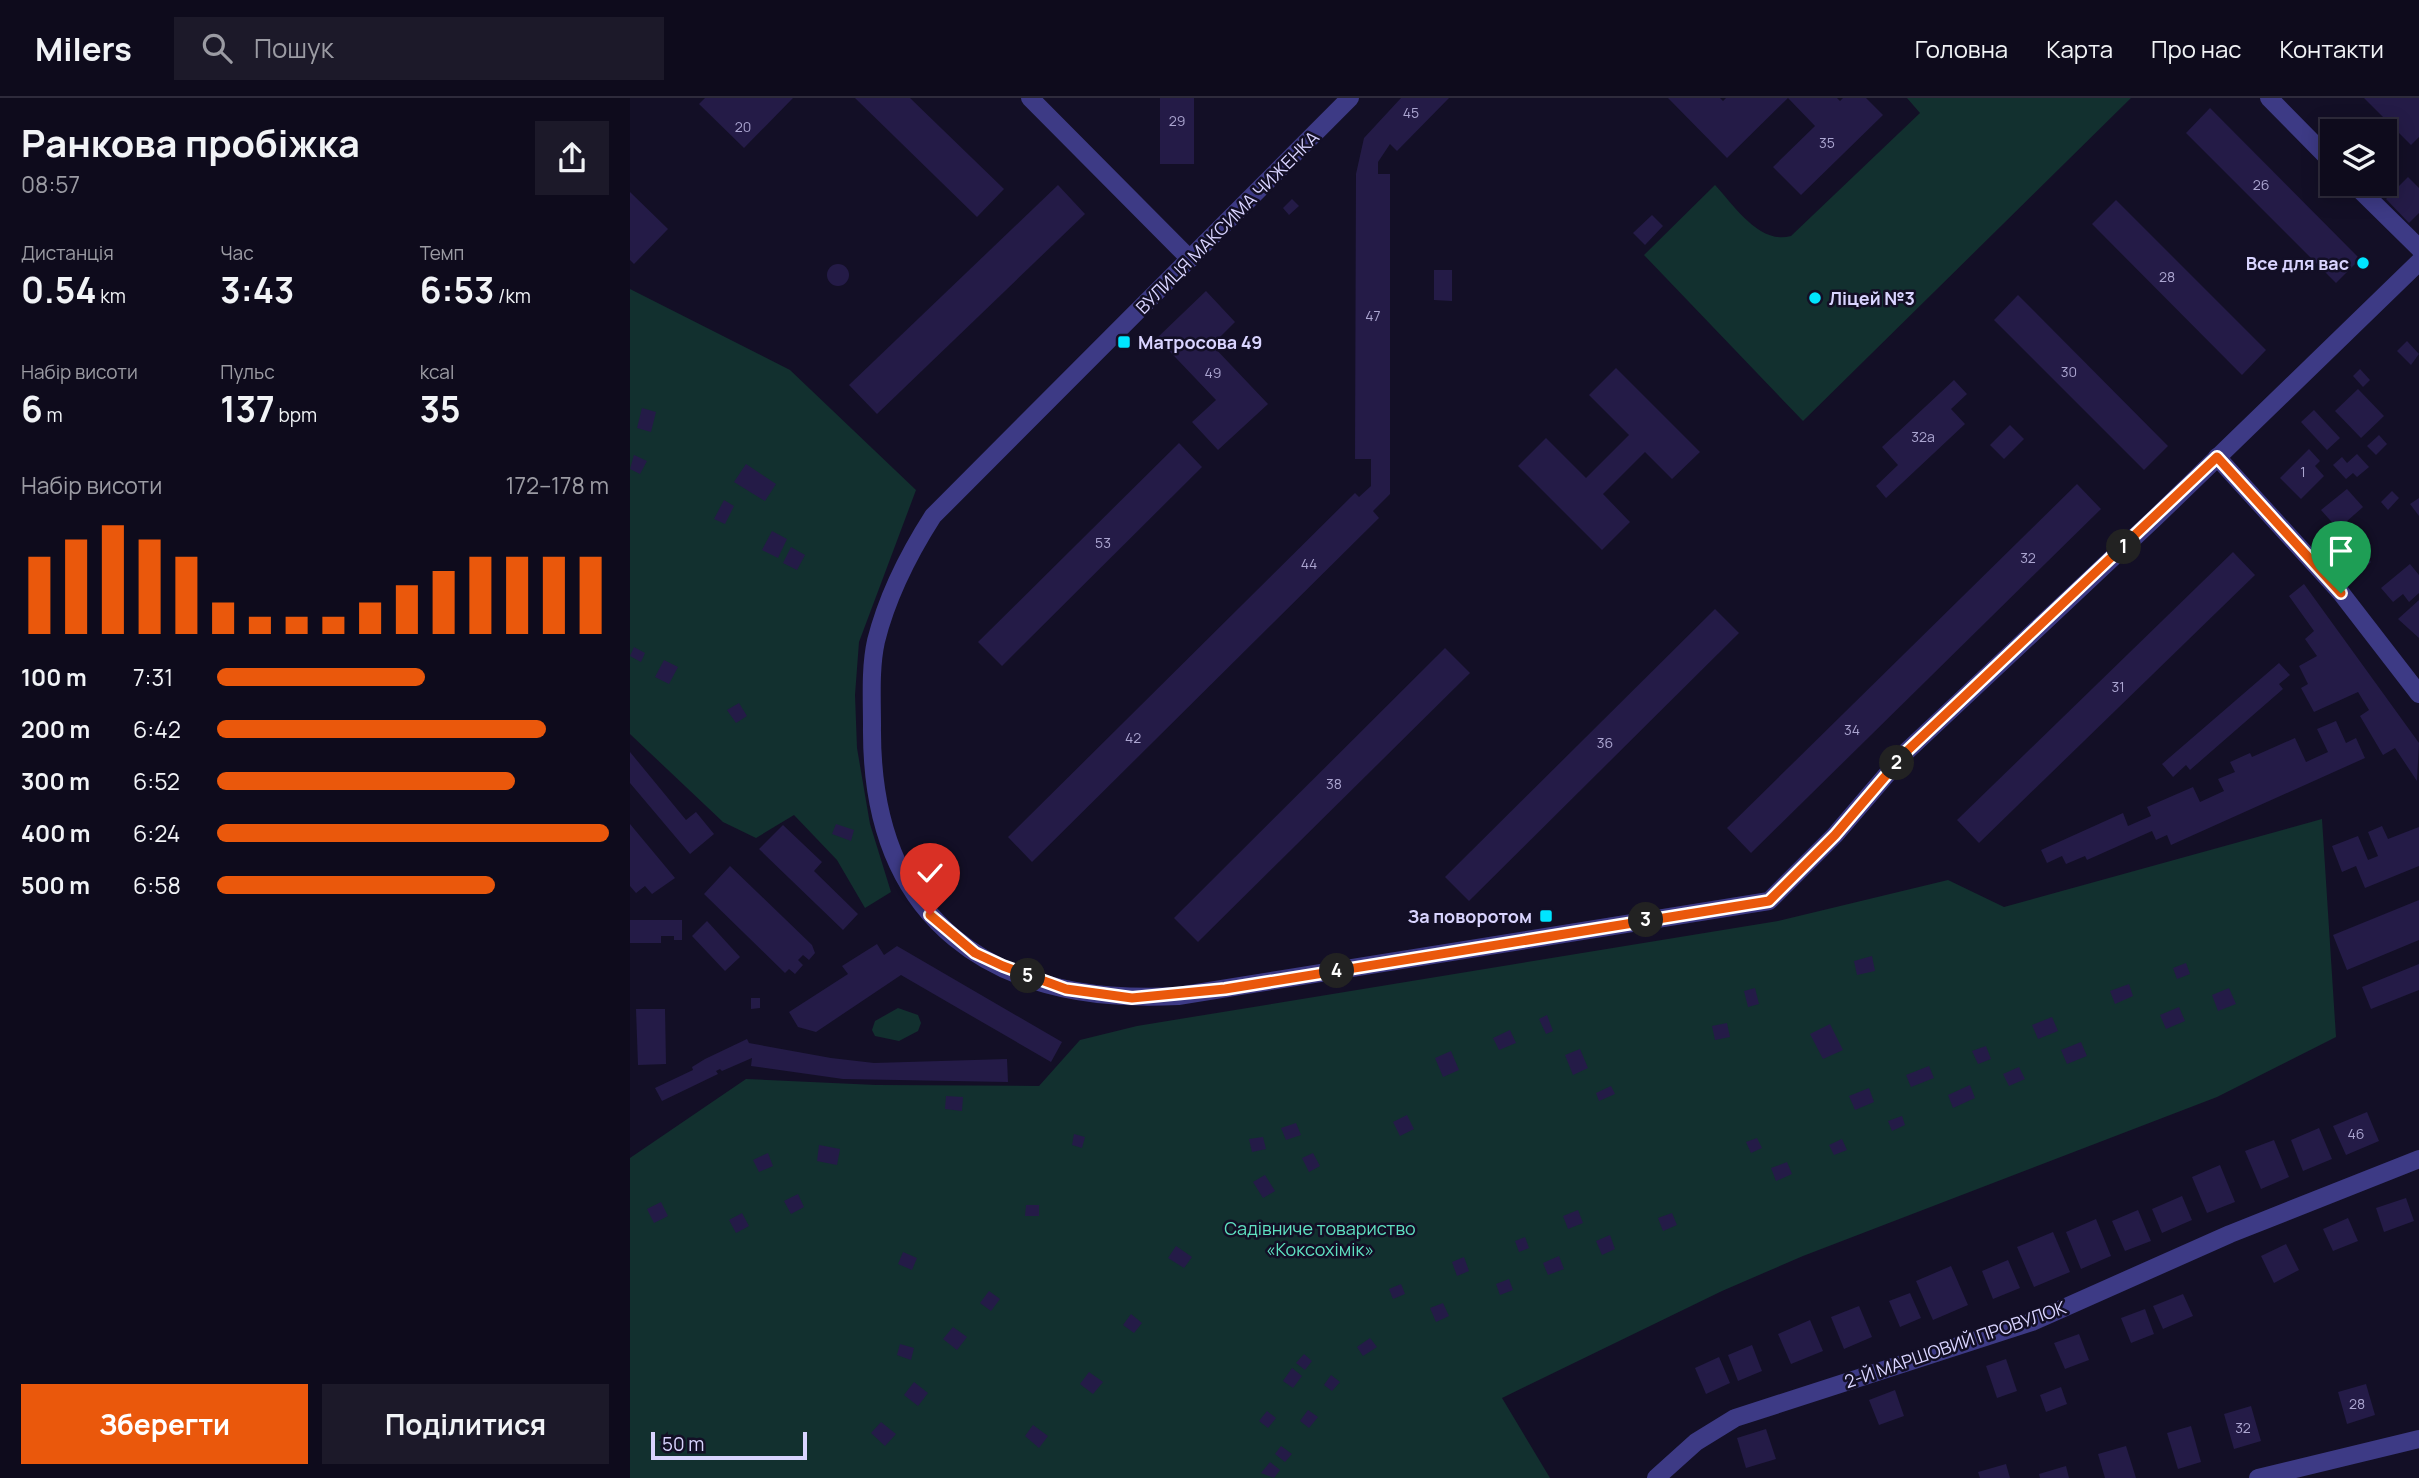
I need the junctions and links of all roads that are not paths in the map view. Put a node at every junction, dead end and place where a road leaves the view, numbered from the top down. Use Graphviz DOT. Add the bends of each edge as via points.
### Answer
graph roads {
  1 [pos="1030,98"];
  2 [pos="1350,98"];
  3 [pos="2269,98"];
  4 [pos="2320,150"];
  5 [pos="2366,196"];
  6 [pos="2419,248"];
  7 [pos="1191,259"];
  8 [pos="2419,262"];
  9 [pos="2217,457"];
  10 [pos="2419,694"];
  11 [pos="2419,1159"];
  12 [pos="2419,1439"];
  13 [pos="1656,1478"];
  14 [pos="2258,1478"];
  1 -- 7 [label="street"];
  2 -- 7 [label="street, ВУЛИЦЯ МАКСИМА ЧИЖЕНКА"];
  3 -- 4 [label="street"];
  5 -- 6 [label="street"];
  7 -- 9 [label="street, ВУЛИЦЯ МАКСИМА ЧИЖЕНКА" via="933,516 896,582 876,642 872,748 880,818 898,870 930,915 975,953 1066,989 1132,998 1225,989 1769,901 1835,835 1907,751"];
  8 -- 9 [label="street, ВУЛИЦЯ МАКСИМА ЧИЖЕНКА"];
  9 -- 10 [label="street" via="2341,593"];
  11 -- 13 [label="street, 2-Й МАРШОВИЙ ПРОВУЛОК" via="2230,1234 2032,1322 1735,1418 1696,1442"];
  12 -- 14 [label="street"];
}
